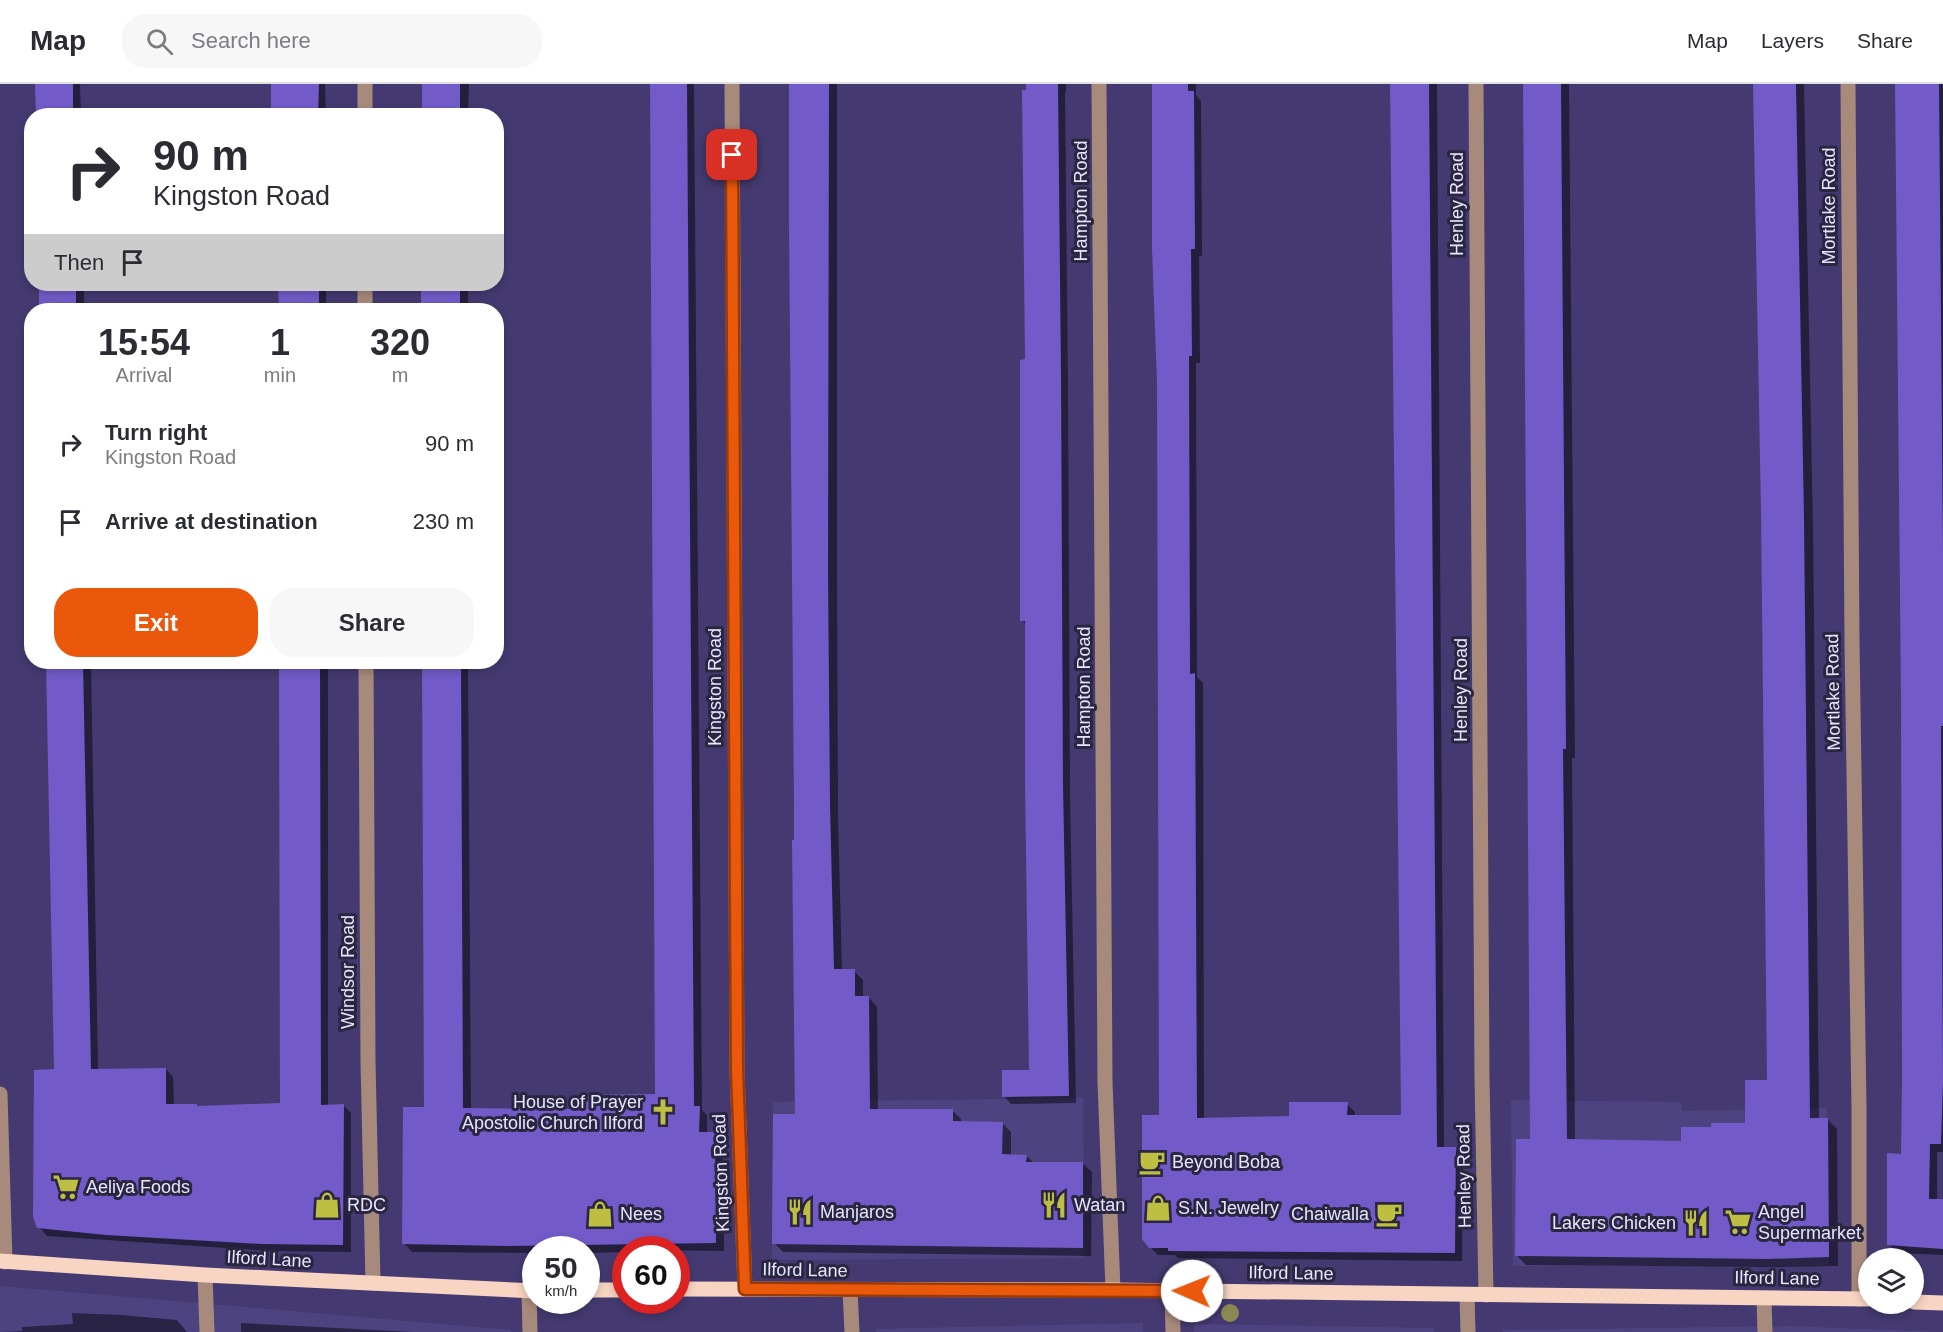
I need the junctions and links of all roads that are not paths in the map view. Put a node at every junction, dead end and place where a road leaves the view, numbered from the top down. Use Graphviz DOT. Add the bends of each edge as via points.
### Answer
graph roads {
  1 [pos="365,84"];
  2 [pos="732,84"];
  3 [pos="1099,84"];
  4 [pos="1476,84"];
  5 [pos="1848,84"];
  6 [pos="365,108"];
  7 [pos="366,669"];
  8 [pos="0,1094"];
  9 [pos="1863,1248"];
  10 [pos="3,1262"];
  11 [pos="205,1275"];
  12 [pos="373,1283"];
  13 [pos="690,1289"];
  14 [pos="745,1289"];
  15 [pos="522,1290"];
  16 [pos="850,1290"];
  17 [pos="1113,1290"];
  18 [pos="1172,1291"];
  19 [pos="1467,1295"];
  20 [pos="1486,1295"];
  21 [pos="1764,1298"];
  22 [pos="1858,1299"];
  23 [pos="1924,1302"];
  24 [pos="1943,1303"];
  25 [pos="531,1314"];
  26 [pos="207,1332"];
  27 [pos="530,1332"];
  28 [pos="852,1332"];
  29 [pos="1173,1332"];
  30 [pos="1468,1332"];
  31 [pos="1765,1332"];
  1 -- 6 [label="street"];
  2 -- 14 [label="street, Kingston Road" via="737,1058"];
  3 -- 17 [label="street, Hampton Road" via="1105,1070"];
  4 -- 20 [label="street, Henley Road"];
  5 -- 9 [label="street, Mortlake Road"];
  7 -- 12 [label="street, Windsor Road"];
  8 -- 10 [label="street"];
  10 -- 11 [label="main road, Ilford Lane"];
  11 -- 12 [label="main road, Ilford Lane"];
  11 -- 26 [label="street"];
  12 -- 15 [label="main road, Ilford Lane"];
  13 -- 14 [label="main road, Ilford Lane"];
  14 -- 16 [label="main road, Ilford Lane"];
  16 -- 17 [label="main road, Ilford Lane"];
  16 -- 28 [label="street"];
  17 -- 18 [label="main road, Ilford Lane"];
  18 -- 19 [label="main road, Ilford Lane"];
  18 -- 29 [label="street"];
  19 -- 20 [label="main road, Ilford Lane"];
  19 -- 30 [label="street"];
  20 -- 21 [label="main road, Ilford Lane"];
  21 -- 22 [label="main road, Ilford Lane"];
  21 -- 31 [label="street"];
  23 -- 24 [label="main road"];
  25 -- 27 [label="street"];
}
